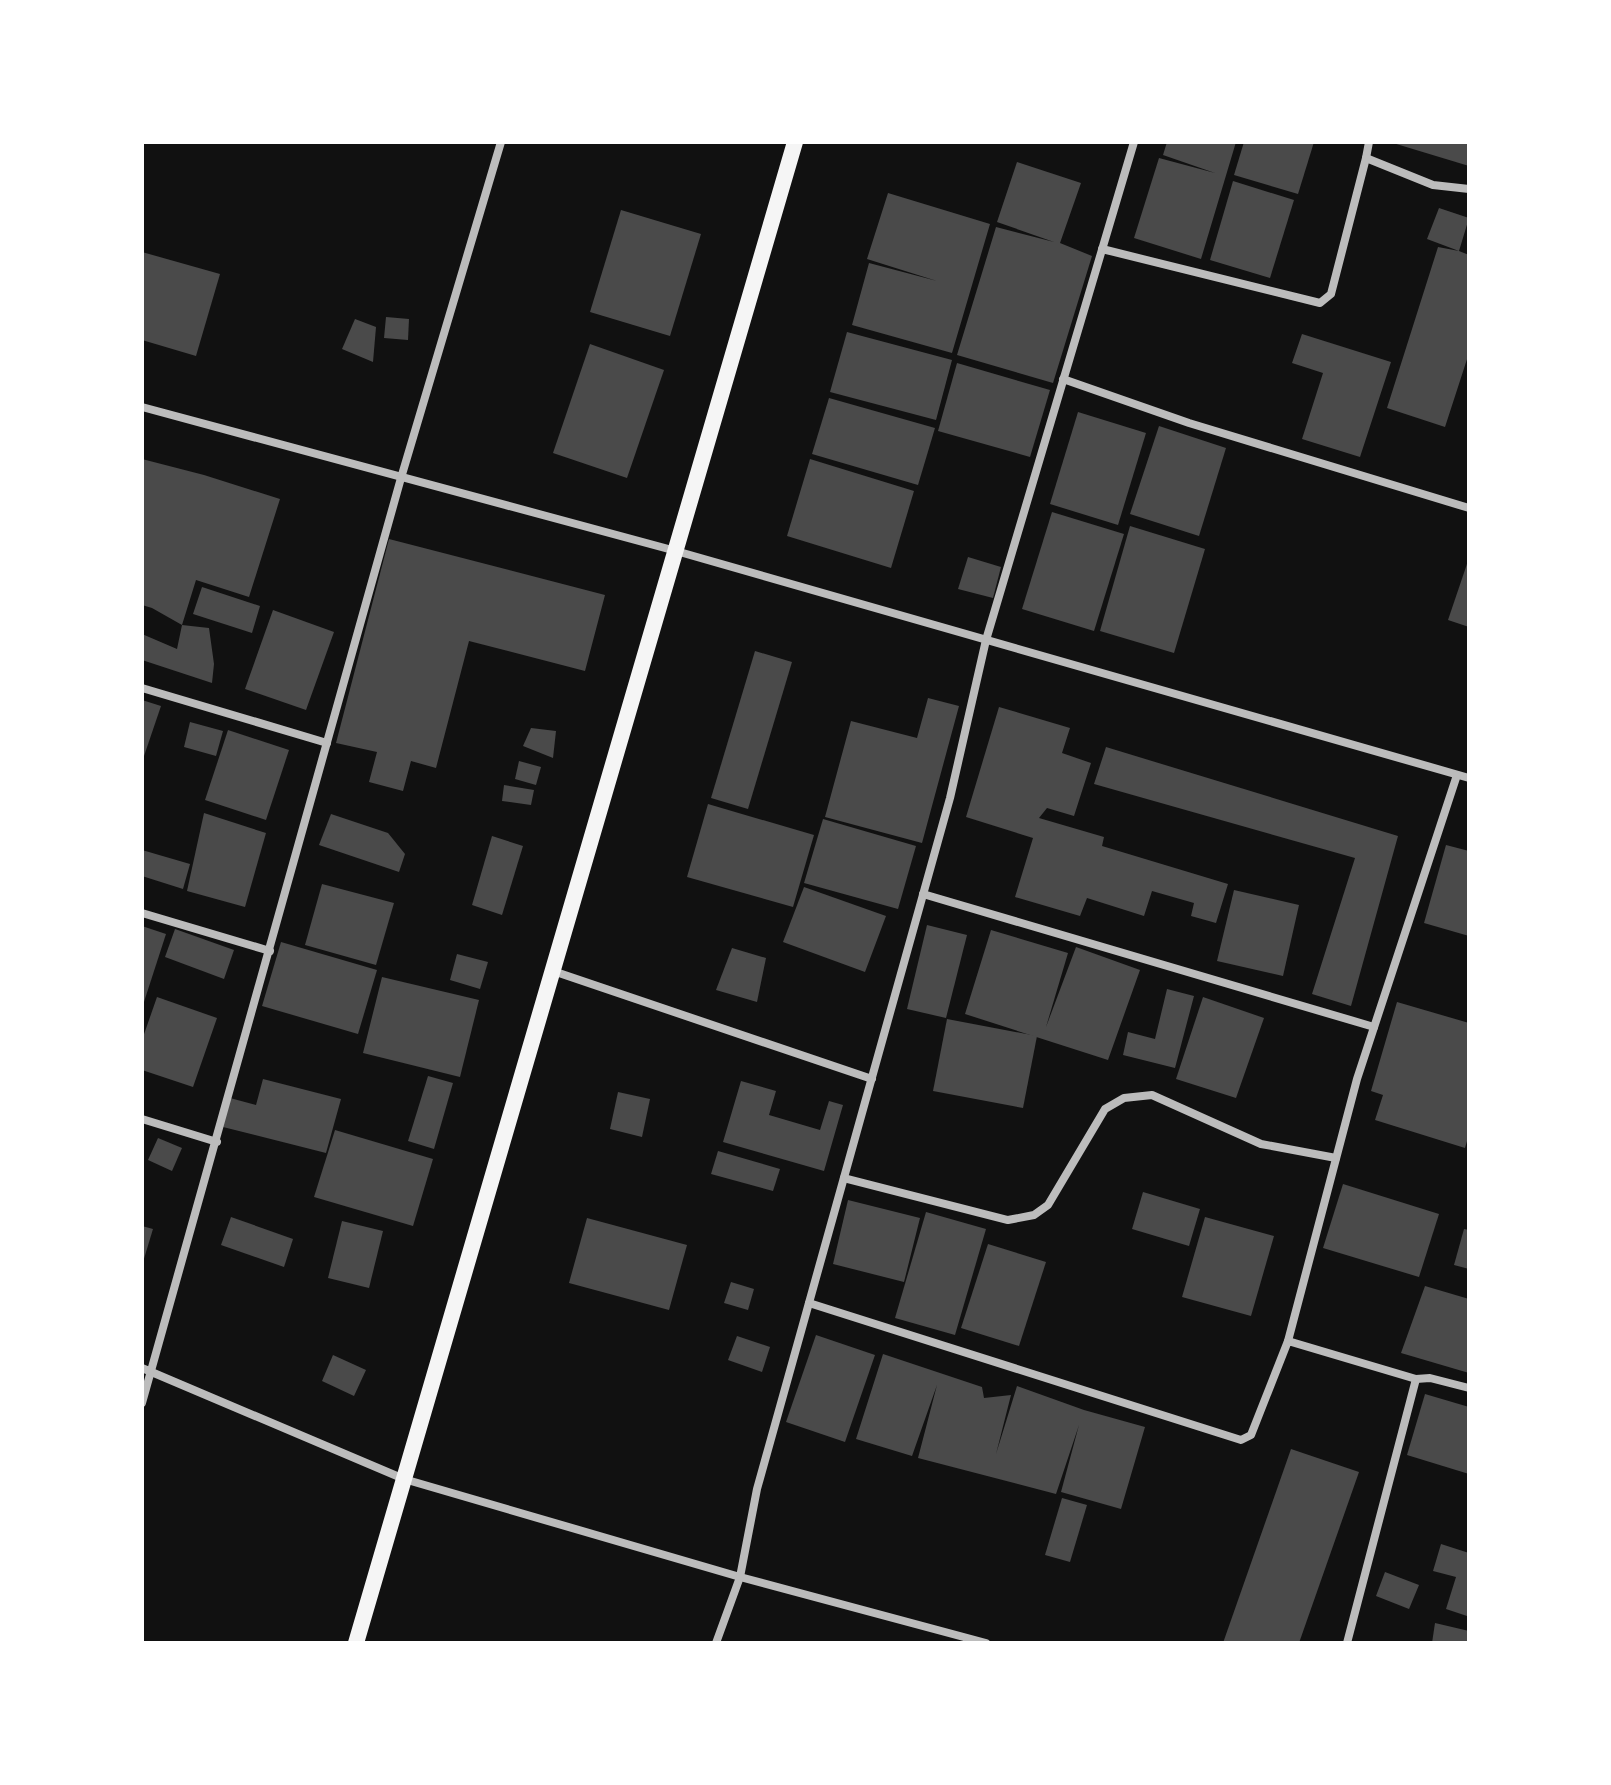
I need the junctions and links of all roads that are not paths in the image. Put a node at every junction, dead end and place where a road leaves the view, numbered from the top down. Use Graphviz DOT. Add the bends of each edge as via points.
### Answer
graph roads {
  1 [pos="501,142"];
  2 [pos="795,142"];
  3 [pos="1134,142"];
  4 [pos="1369,142"];
  5 [pos="1366,158"];
  6 [pos="1469,189"];
  7 [pos="1102,249"];
  8 [pos="1063,379"];
  9 [pos="142,407"];
  10 [pos="401,478"];
  11 [pos="1469,508"];
  12 [pos="676,551"];
  13 [pos="986,640"];
  14 [pos="142,688"];
  15 [pos="327,743"];
  16 [pos="1457,775"];
  17 [pos="1469,778"];
  18 [pos="923,894"];
  19 [pos="142,913"];
  20 [pos="270,951"];
  21 [pos="553,971"];
  22 [pos="1374,1027"];
  23 [pos="872,1079"];
  24 [pos="142,1119"];
  25 [pos="217,1142"];
  26 [pos="1336,1158"];
  27 [pos="844,1178"];
  28 [pos="809,1303"];
  29 [pos="1288,1341"];
  30 [pos="142,1368"];
  31 [pos="153,1371"];
  32 [pos="1416,1379"];
  33 [pos="1469,1388"];
  34 [pos="142,1403"];
  35 [pos="404,1479"];
  36 [pos="740,1577"];
  37 [pos="356,1643"];
  38 [pos="716,1643"];
  39 [pos="986,1643"];
  40 [pos="1347,1643"];
  1 -- 10 [label="street"];
  2 -- 12 [label="main road"];
  3 -- 7 [label="street"];
  4 -- 5 [label="street"];
  5 -- 6 [label="street" via="1433,185"];
  5 -- 7 [label="street" via="1331,294 1320,303"];
  7 -- 8 [label="street"];
  8 -- 11 [label="street"];
  8 -- 13 [label="street"];
  9 -- 10 [label="street"];
  10 -- 12 [label="street"];
  10 -- 15 [label="street"];
  12 -- 13 [label="street"];
  12 -- 21 [label="main road"];
  13 -- 16 [label="street"];
  13 -- 18 [label="street"];
  14 -- 15 [label="street"];
  15 -- 20 [label="street"];
  16 -- 17 [label="street"];
  16 -- 22 [label="street"];
  18 -- 22 [label="street"];
  18 -- 23 [label="street"];
  19 -- 20 [label="street"];
  20 -- 25 [label="street"];
  21 -- 23 [label="street"];
  21 -- 35 [label="main road"];
  22 -- 26 [label="street"];
  23 -- 27 [label="street"];
  24 -- 25 [label="street"];
  25 -- 31 [label="street"];
  26 -- 27 [label="street" via="1261,1144 1152,1095 1124,1098 1105,1109 1048,1205 1034,1215 1008,1220"];
  26 -- 29 [label="street"];
  27 -- 28 [label="street"];
  28 -- 29 [label="street" via="1241,1440 1251,1435"];
  28 -- 36 [label="street" via="757,1489"];
  29 -- 32 [label="street"];
  30 -- 31 [label="street"];
  31 -- 34 [label="street"];
  31 -- 35 [label="street"];
  32 -- 33 [label="street"];
  32 -- 40 [label="street"];
  35 -- 36 [label="street"];
  35 -- 37 [label="main road"];
  36 -- 38 [label="street"];
  36 -- 39 [label="street"];
}
